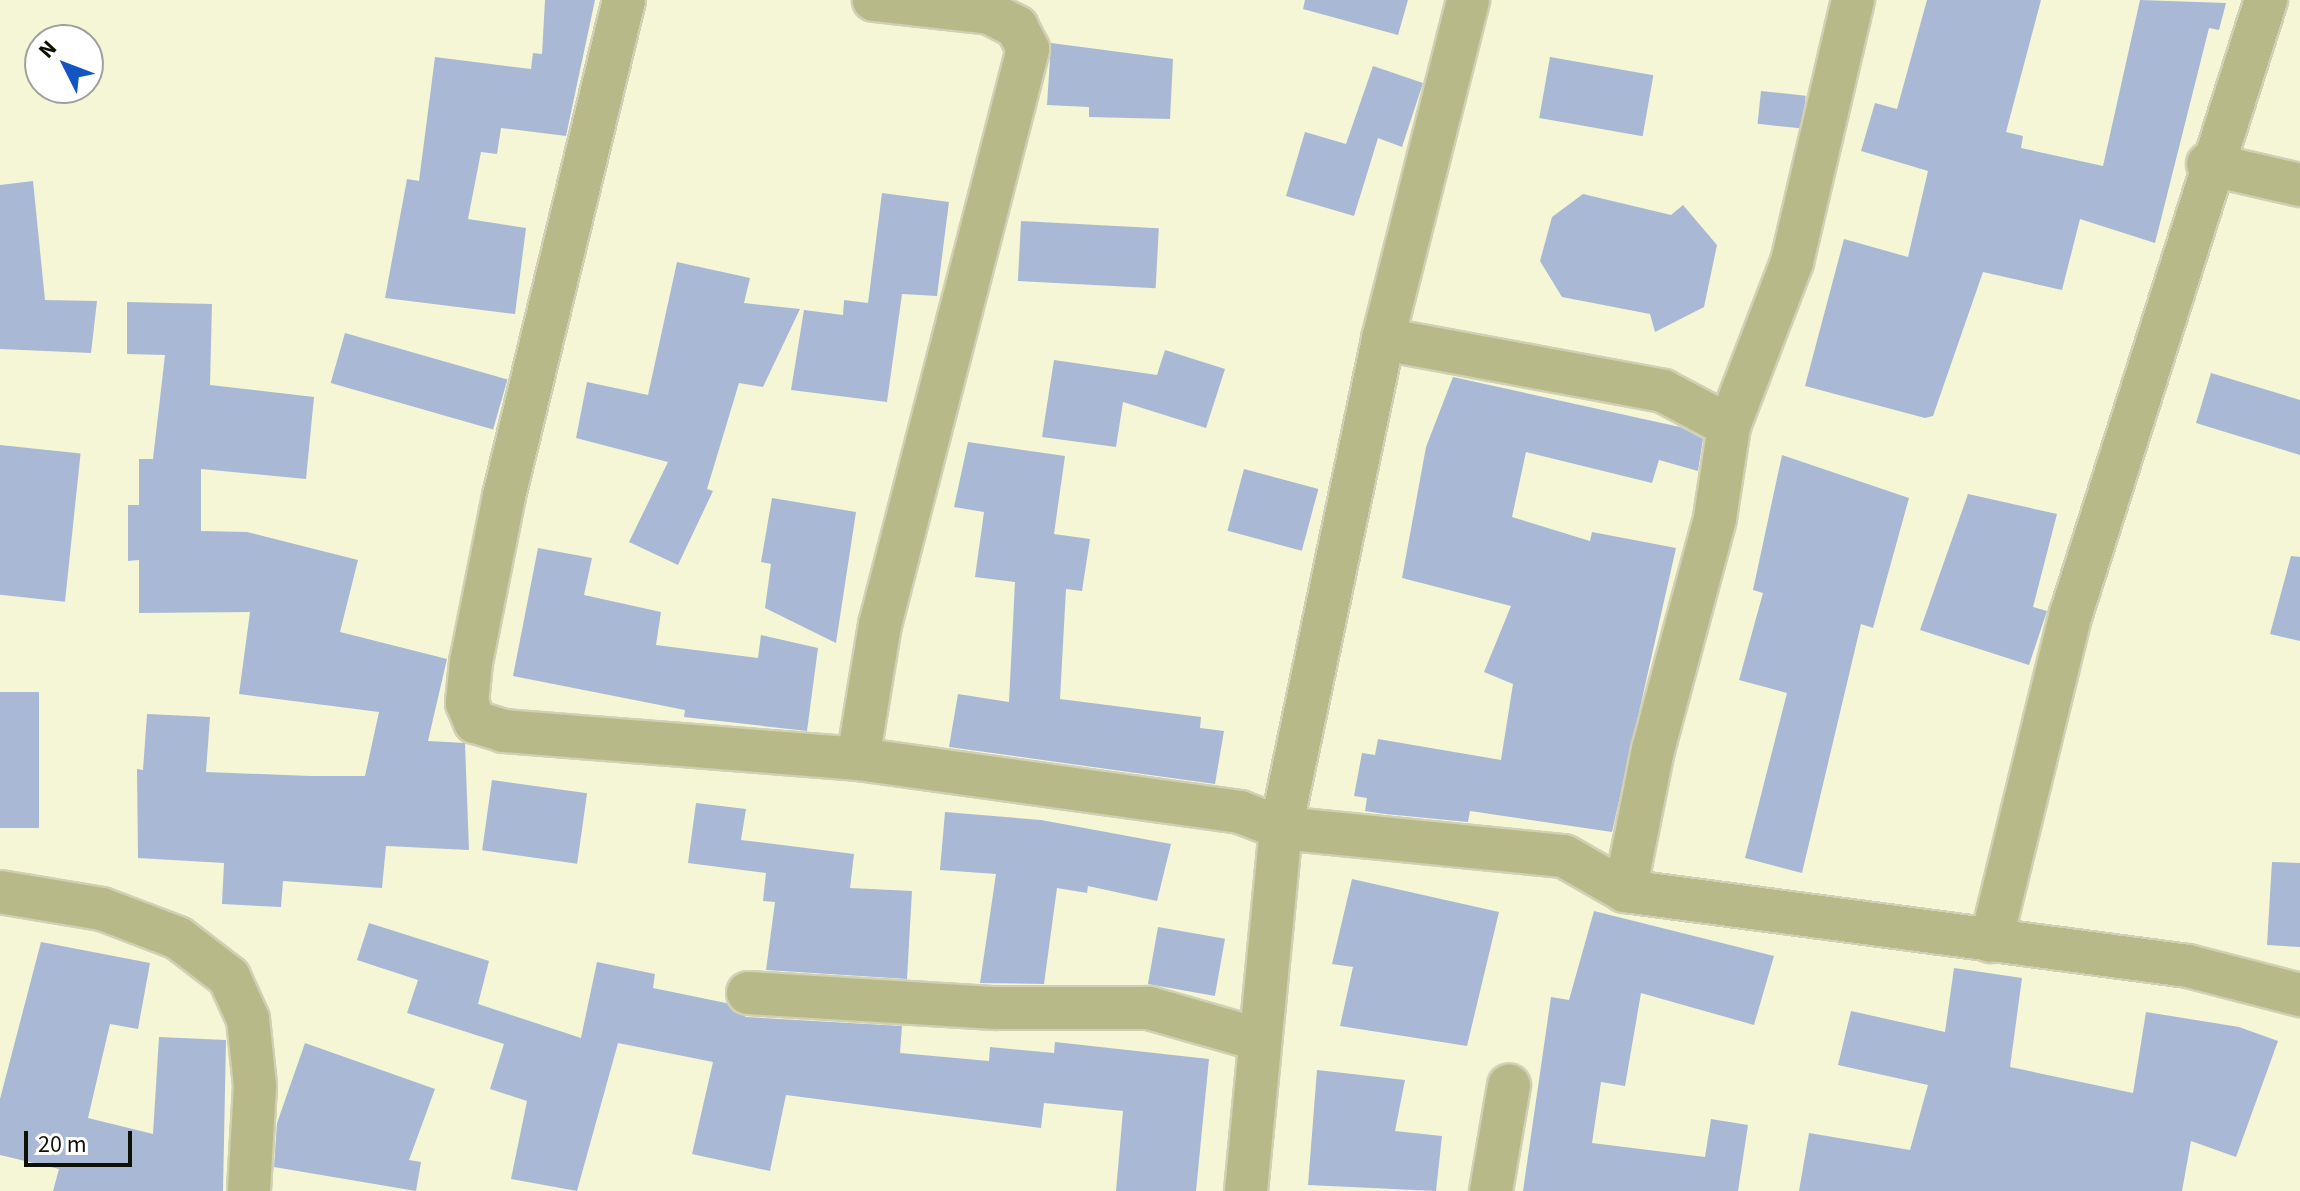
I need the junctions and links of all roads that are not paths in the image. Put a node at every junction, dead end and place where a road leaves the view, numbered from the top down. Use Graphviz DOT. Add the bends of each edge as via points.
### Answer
graph roads {
  1 [pos="624,0"];
  2 [pos="874,0"];
  3 [pos="1468,0"];
  4 [pos="1853,0"];
  5 [pos="2266,0"];
  6 [pos="2208,164"];
  7 [pos="2300,185"];
  8 [pos="1383,339"];
  9 [pos="1729,426"];
  10 [pos="858,759"];
  11 [pos="1281,828"];
  12 [pos="1625,891"];
  13 [pos="0,892"];
  14 [pos="1991,941"];
  15 [pos="748,993"];
  16 [pos="2300,995"];
  17 [pos="1257,1039"];
  18 [pos="1509,1086"];
  19 [pos="249,1191"];
  20 [pos="1246,1191"];
  21 [pos="1491,1191"];
  1 -- 10 [label="street" via="504,496 467,703 475,722 504,731"];
  2 -- 10 [label="street" via="990,13 1017,27 1028,49 880,625"];
  3 -- 8 [label="street"];
  4 -- 9 [label="street" via="1792,262"];
  5 -- 6 [label="street"];
  6 -- 7 [label="street"];
  6 -- 14 [label="street" via="2071,614"];
  8 -- 9 [label="street" via="1663,391"];
  8 -- 11 [label="street"];
  9 -- 12 [label="street" via="1715,518 1653,750"];
  10 -- 11 [label="street" via="1240,812"];
  11 -- 12 [label="street" via="1564,856"];
  11 -- 17 [label="street"];
  12 -- 14 [label="street"];
  13 -- 19 [label="street" via="102,909 178,938 229,977 248,1019 255,1086"];
  14 -- 16 [label="street" via="2188,966"];
  15 -- 17 [label="street" via="996,1008 1149,1008"];
  17 -- 20 [label="street"];
  18 -- 21 [label="street"];
}
